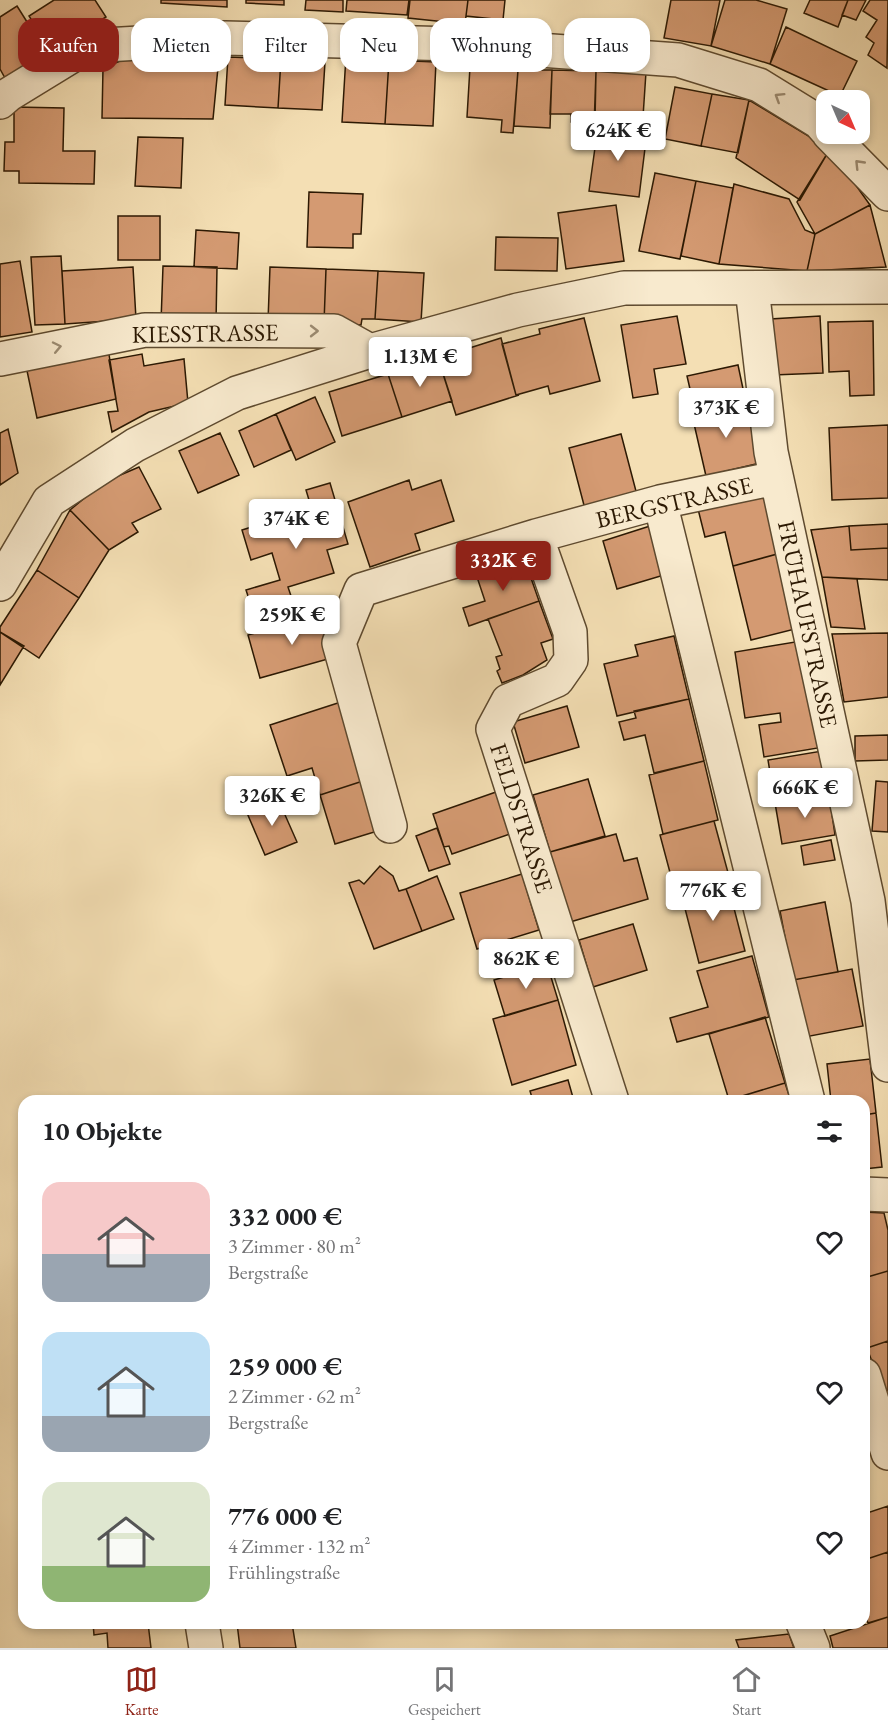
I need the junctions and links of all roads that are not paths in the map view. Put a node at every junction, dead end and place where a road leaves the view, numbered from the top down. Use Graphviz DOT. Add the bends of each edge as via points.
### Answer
graph roads {
  1 [pos="0,102"];
  2 [pos="816,120"];
  3 [pos="840,144"];
  4 [pos="888,194"];
  5 [pos="888,287"];
  6 [pos="752,288"];
  7 [pos="370,351"];
  8 [pos="0,359"];
  9 [pos="776,478"];
  10 [pos="660,502"];
  11 [pos="536,536"];
  12 [pos="0,584"];
  13 [pos="390,826"];
  14 [pos="888,1065"];
  15 [pos="610,1095"];
  16 [pos="807,1095"];
  17 [pos="870,1194"];
  18 [pos="888,1195"];
  19 [pos="870,1394"];
  20 [pos="888,1453"];
  21 [pos="203,1629"];
  22 [pos="805,1629"];
  23 [pos="206,1648"];
  24 [pos="813,1648"];
  2 -- 1 [label="street, one-way" via="759,85 678,60 455,44 225,38 88,46"];
  4 -- 3 [label="street, one-way"];
  5 -- 6 [label="street"];
  6 -- 7 [label="street" via="624,288 518,310"];
  6 -- 9 [label="street, FRÜHAUFSTRASSE"];
  8 -- 7 [label="street, KIESSTRASSE, one-way" via="145,330 334,331"];
  7 -- 12 [label="street" via="237,393 135,445 49,501"];
  9 -- 10 [label="street, BERGSTRASSE"];
  9 -- 14 [label="street, FRÜHAUFSTRASSE" via="868,901"];
  10 -- 11 [label="street, BERGSTRASSE"];
  10 -- 16 [label="street"];
  11 -- 13 [label="street, BERGSTRASSE" via="361,590 339,643"];
  11 -- 15 [label="street, FELDSTRASSE" via="570,632 571,660 557,680 508,701 493,729"];
  17 -- 18 [label="street"];
  19 -- 20 [label="street"];
  21 -- 23 [label="street"];
  22 -- 24 [label="street"];
}
